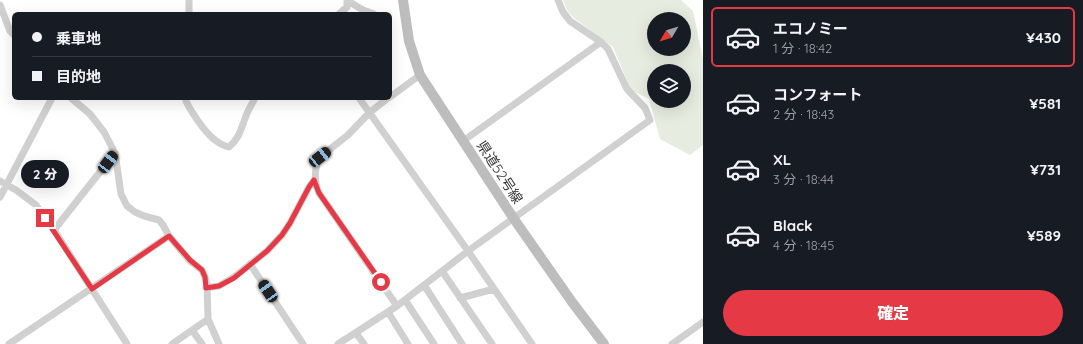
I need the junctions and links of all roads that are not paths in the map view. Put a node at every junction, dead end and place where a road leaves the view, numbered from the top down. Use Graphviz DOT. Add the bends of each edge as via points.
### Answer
graph roads {
  1 [pos="189,0"];
  2 [pos="347,0"];
  3 [pos="403,0"];
  4 [pos="558,0"];
  5 [pos="0,6"];
  6 [pos="189,12"];
  7 [pos="341,12"];
  8 [pos="368,12"];
  9 [pos="12,34"];
  10 [pos="601,42"];
  11 [pos="420,75"];
  12 [pos="392,95"];
  13 [pos="51,100"];
  14 [pos="73,100"];
  15 [pos="186,100"];
  16 [pos="254,100"];
  17 [pos="360,100"];
  18 [pos="385,100"];
  19 [pos="368,113"];
  20 [pos="463,141"];
  21 [pos="115,154"];
  22 [pos="314,180"];
  23 [pos="3,183"];
  24 [pos="0,197"];
  25 [pos="514,219"];
  26 [pos="54,230"];
  27 [pos="169,236"];
  28 [pos="468,251"];
  29 [pos="250,264"];
  30 [pos="442,271"];
  31 [pos="424,285"];
  32 [pos="206,288"];
  33 [pos="92,289"];
  34 [pos="494,289"];
  35 [pos="460,298"];
  36 [pos="405,300"];
  37 [pos="397,306"];
  38 [pos="388,312"];
  39 [pos="208,319"];
  40 [pos="703,322"];
  41 [pos="192,330"];
  42 [pos="356,333"];
  43 [pos="9,344"];
  44 [pos="127,344"];
  45 [pos="172,344"];
  46 [pos="202,344"];
  47 [pos="219,344"];
  48 [pos="304,344"];
  49 [pos="338,344"];
  50 [pos="364,344"];
  51 [pos="408,344"];
  52 [pos="434,344"];
  53 [pos="462,344"];
  54 [pos="492,344"];
  55 [pos="532,344"];
  56 [pos="604,344"];
  57 [pos="672,344"];
  1 -- 6 [label="street"];
  2 -- 7 [label="street" via="347,7"];
  2 -- 8 [label="street"];
  3 -- 11 [label="main road, 県道52号線" via="409,41"];
  4 -- 10 [label="street" via="570,21"];
  5 -- 9 [label="street"];
  10 -- 20 [label="street"];
  10 -- 25 [label="street" via="608,49 627,90 645,108 650,120"];
  11 -- 12 [label="street"];
  11 -- 20 [label="main road, 県道52号線"];
  13 -- 23 [label="street"];
  14 -- 21 [label="street" via="95,120"];
  15 -- 16 [label="street" via="214,140 229,147 239,137"];
  17 -- 19 [label="street"];
  18 -- 19 [label="street"];
  19 -- 22 [label="street" via="348,135 320,157"];
  19 -- 28 [label="street"];
  20 -- 25 [label="main road, 県道52号線"];
  21 -- 26 [label="street"];
  21 -- 27 [label="street" via="121,194 127,206 144,216 159,220"];
  22 -- 29 [label="street" via="282,235"];
  22 -- 37 [label="street" via="319,193"];
  23 -- 24 [label="street"];
  23 -- 26 [label="street" via="36,205"];
  25 -- 28 [label="street"];
  25 -- 56 [label="main road, 県道52号線"];
  26 -- 33 [label="street"];
  27 -- 32 [label="street" via="202,270"];
  27 -- 33 [label="street"];
  28 -- 30 [label="street"];
  28 -- 34 [label="street"];
  29 -- 32 [label="street" via="234,278 219,286"];
  29 -- 48 [label="street"];
  30 -- 31 [label="street"];
  30 -- 35 [label="street"];
  31 -- 36 [label="street"];
  31 -- 53 [label="street"];
  32 -- 39 [label="street"];
  33 -- 43 [label="street"];
  33 -- 44 [label="street"];
  34 -- 35 [label="street"];
  34 -- 55 [label="street"];
  35 -- 54 [label="street"];
  36 -- 37 [label="street"];
  36 -- 52 [label="street"];
  37 -- 38 [label="street"];
  38 -- 42 [label="street"];
  38 -- 51 [label="street"];
  39 -- 41 [label="street"];
  39 -- 47 [label="street"];
  40 -- 57 [label="street"];
  41 -- 45 [label="street"];
  41 -- 46 [label="street"];
  42 -- 49 [label="street"];
  42 -- 50 [label="street"];
}
